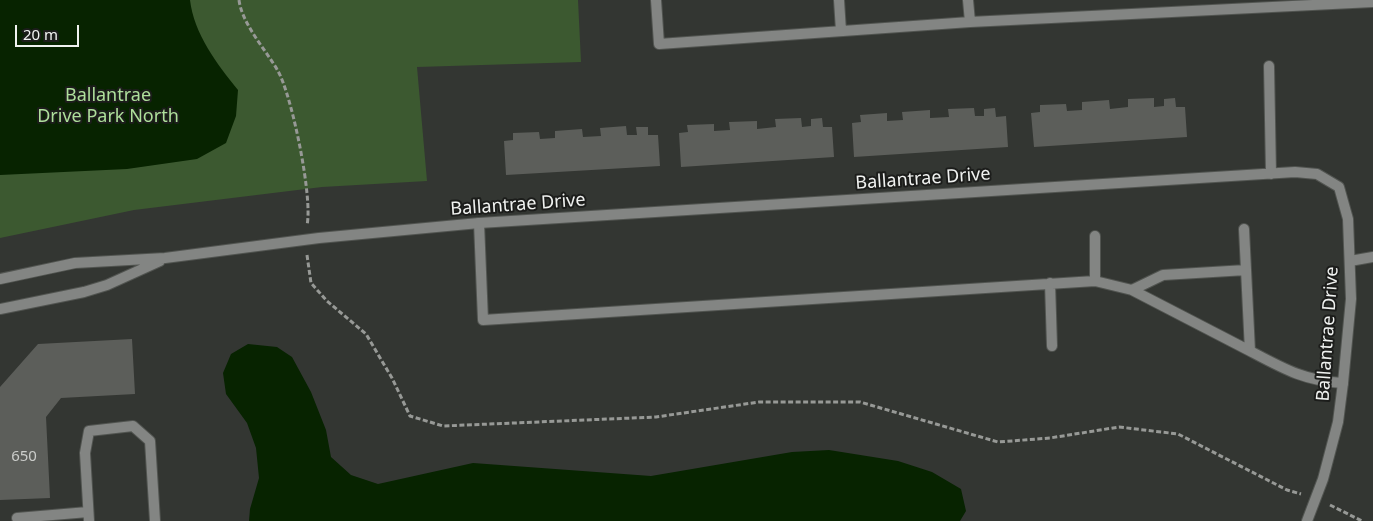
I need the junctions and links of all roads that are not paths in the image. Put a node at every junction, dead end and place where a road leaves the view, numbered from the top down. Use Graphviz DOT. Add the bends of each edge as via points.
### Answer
graph roads {
  1 [pos="656,0"];
  2 [pos="839,0"];
  3 [pos="968,0"];
  4 [pos="1373,2"];
  5 [pos="970,22"];
  6 [pos="841,31"];
  7 [pos="1269,66"];
  8 [pos="1271,174"];
  9 [pos="480,223"];
  10 [pos="1244,229"];
  11 [pos="1095,236"];
  12 [pos="1373,257"];
  13 [pos="165,258"];
  14 [pos="1350,260"];
  15 [pos="1246,270"];
  16 [pos="0,279"];
  17 [pos="1095,281"];
  18 [pos="1050,283"];
  19 [pos="1132,290"];
  20 [pos="0,309"];
  21 [pos="1052,346"];
  22 [pos="1250,351"];
  23 [pos="1343,383"];
  24 [pos="89,517"];
  25 [pos="17,518"];
  26 [pos="155,521"];
  27 [pos="1307,521"];
  1 -- 6 [label="street" via="659,44"];
  2 -- 6 [label="street"];
  3 -- 5 [label="street"];
  4 -- 5 [label="street"];
  5 -- 6 [label="street"];
  7 -- 8 [label="street"];
  8 -- 9 [label="street, Ballantrae Drive"];
  8 -- 14 [label="street, Ballantrae Drive" via="1317,174 1340,187 1348,219"];
  9 -- 13 [label="street, Ballantrae Drive" via="304,240"];
  9 -- 18 [label="street" via="483,320"];
  10 -- 15 [label="street"];
  11 -- 17 [label="street"];
  12 -- 14 [label="street"];
  13 -- 16 [label="street, Ballantrae Drive" via="75,263"];
  13 -- 20 [label="street, Ballantrae Drive" via="84,292"];
  14 -- 23 [label="street, Ballantrae Drive" via="1351,299"];
  15 -- 19 [label="street" via="1164,274"];
  15 -- 22 [label="street"];
  17 -- 18 [label="street"];
  17 -- 19 [label="street"];
  18 -- 21 [label="street"];
  19 -- 22 [label="street"];
  22 -- 23 [label="street" via="1284,370 1317,382"];
  23 -- 27 [label="street, Ballantrae Drive" via="1338,422"];
  24 -- 25 [label="street"];
  24 -- 26 [label="street" via="85,453 89,431 133,426 150,442"];
}
